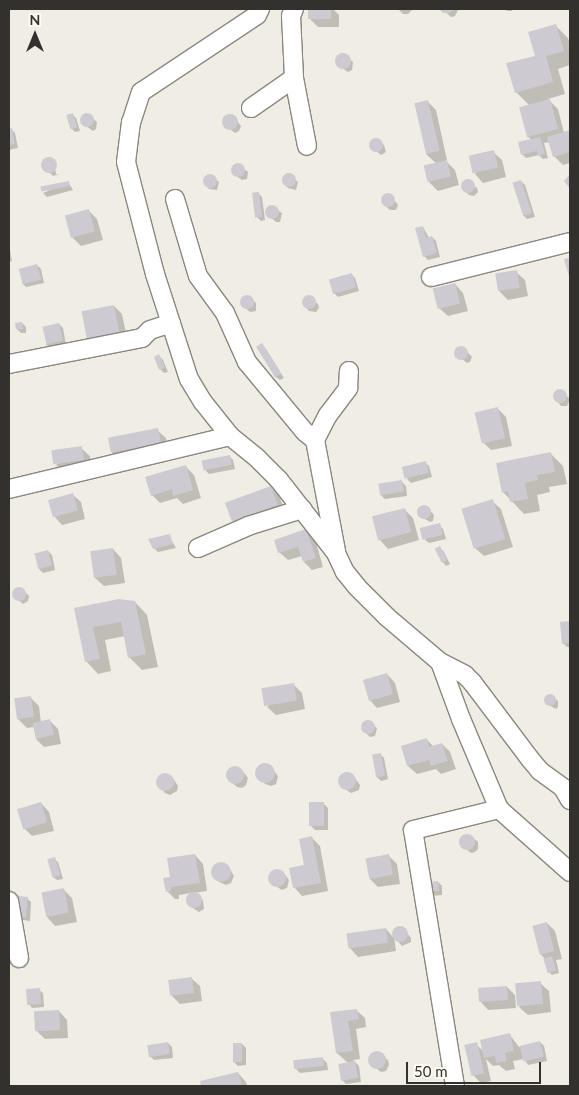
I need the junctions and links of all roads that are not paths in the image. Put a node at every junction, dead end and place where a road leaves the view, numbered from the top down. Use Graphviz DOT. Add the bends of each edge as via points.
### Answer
graph roads {
  1 [pos="260,9"];
  2 [pos="294,9"];
  3 [pos="294,78"];
  4 [pos="251,108"];
  5 [pos="307,146"];
  6 [pos="175,199"];
  7 [pos="570,242"];
  8 [pos="431,277"];
  9 [pos="171,323"];
  10 [pos="9,364"];
  11 [pos="350,371"];
  12 [pos="230,436"];
  13 [pos="315,440"];
  14 [pos="9,489"];
  15 [pos="302,509"];
  16 [pos="198,548"];
  17 [pos="336,553"];
  18 [pos="440,662"];
  19 [pos="570,800"];
  20 [pos="499,809"];
  21 [pos="570,872"];
  22 [pos="9,901"];
  23 [pos="19,958"];
  24 [pos="455,1086"];
  1 -- 9 [label="street" via="257,15 141,92 131,122 126,162 154,274"];
  2 -- 3 [label="street" via="291,16"];
  3 -- 4 [label="street"];
  3 -- 5 [label="street"];
  6 -- 13 [label="street" via="198,276 225,313 247,362"];
  7 -- 8 [label="street"];
  9 -- 10 [label="street" via="150,330 142,338"];
  9 -- 12 [label="street" via="189,379"];
  11 -- 13 [label="street" via="348,388"];
  12 -- 14 [label="street"];
  12 -- 15 [label="street" via="258,458"];
  13 -- 17 [label="street"];
  15 -- 16 [label="street" via="248,526"];
  15 -- 17 [label="street"];
  17 -- 18 [label="street" via="356,588"];
  18 -- 19 [label="street" via="472,682 530,759 562,788"];
  18 -- 20 [label="street"];
  20 -- 21 [label="street"];
  20 -- 24 [label="street" via="413,830"];
  22 -- 23 [label="street"];
}
